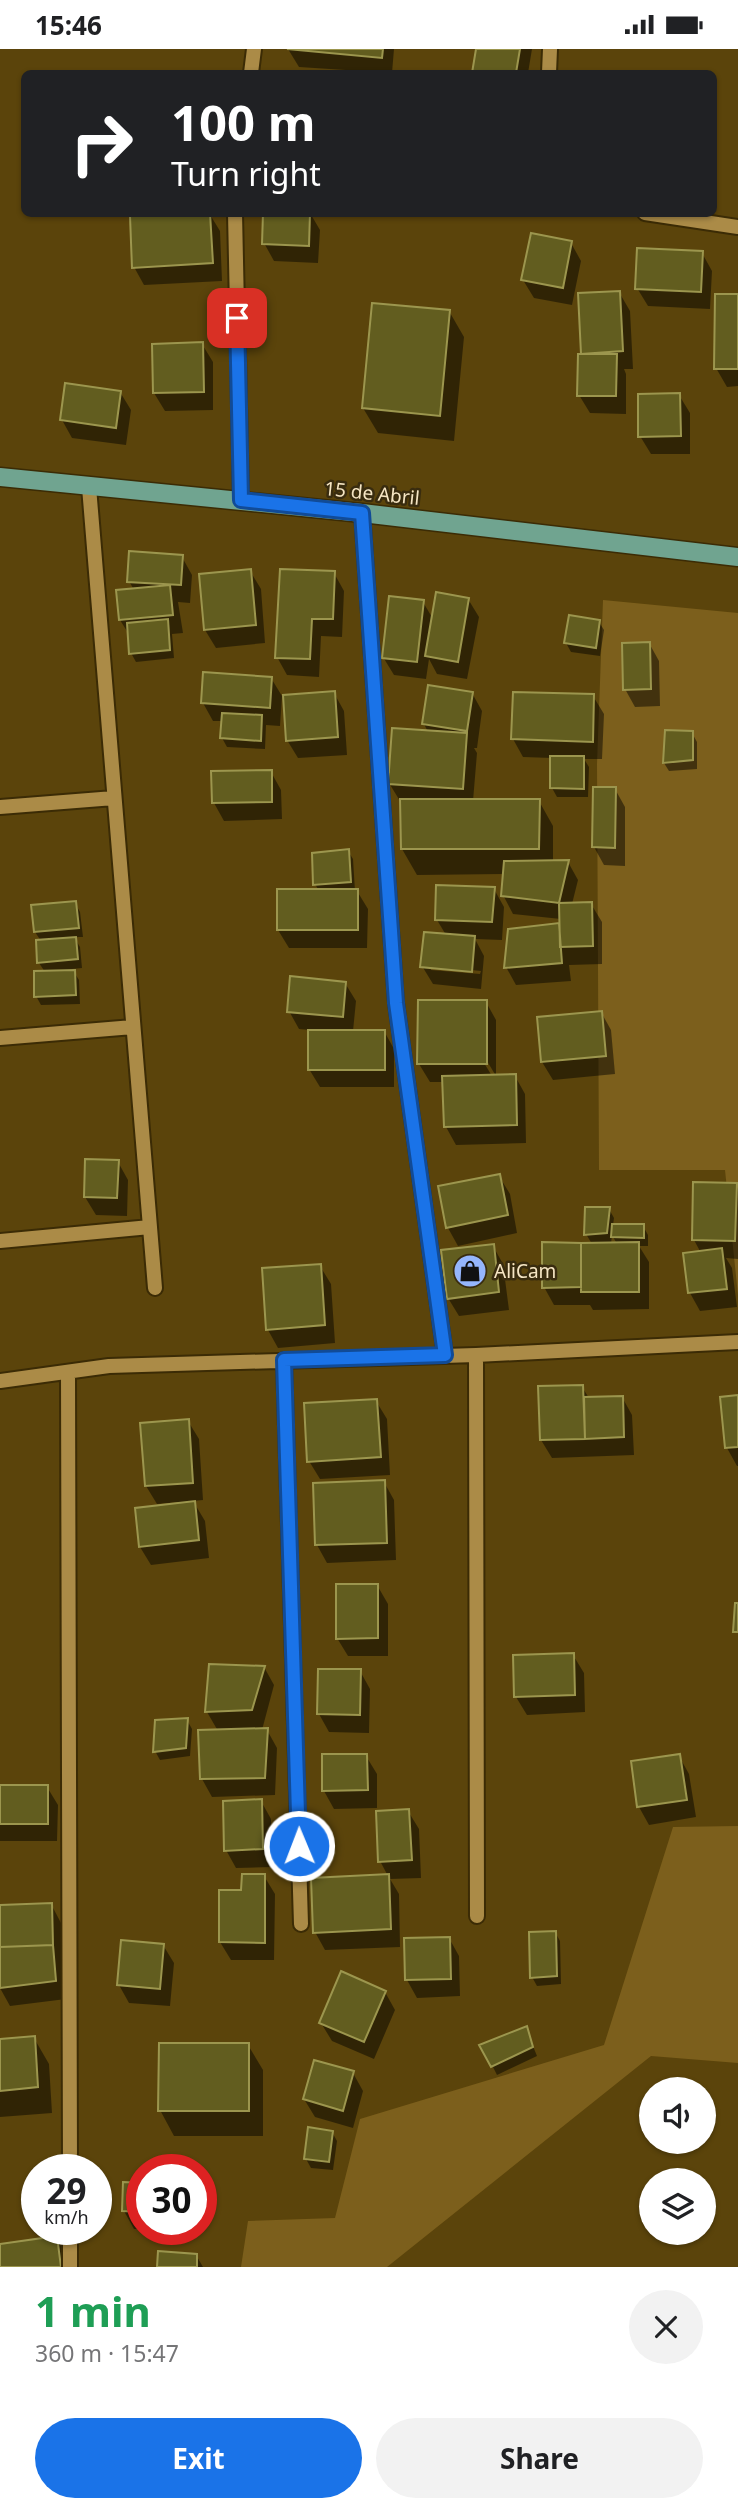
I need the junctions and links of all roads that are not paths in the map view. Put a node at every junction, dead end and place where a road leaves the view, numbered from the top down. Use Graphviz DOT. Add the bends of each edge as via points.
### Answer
graph roads {
  1 [pos="254,49"];
  2 [pos="550,49"];
  3 [pos="251,70"];
  4 [pos="549,70"];
  5 [pos="235,217"];
  6 [pos="672,217"];
  7 [pos="738,227"];
  8 [pos="0,477"];
  9 [pos="89,487"];
  10 [pos="241,500"];
  11 [pos="362,513"];
  12 [pos="738,557"];
  13 [pos="114,798"];
  14 [pos="0,807"];
  15 [pos="133,1027"];
  16 [pos="0,1038"];
  17 [pos="150,1227"];
  18 [pos="0,1241"];
  19 [pos="155,1288"];
  20 [pos="738,1342"];
  21 [pos="445,1355"];
  22 [pos="476,1355"];
  23 [pos="284,1360"];
  24 [pos="68,1372"];
  25 [pos="0,1381"];
  26 [pos="477,1916"];
  27 [pos="301,1924"];
  28 [pos="70,2154"];
  29 [pos="70,2245"];
  30 [pos="70,2267"];
  1 -- 3 [label="street"];
  2 -- 4 [label="street"];
  5 -- 10 [label="street"];
  6 -- 7 [label="street"];
  8 -- 9 [label="main road, 15 de Abril"];
  9 -- 10 [label="main road, 15 de Abril"];
  9 -- 13 [label="street"];
  10 -- 11 [label="main road, 15 de Abril"];
  11 -- 12 [label="main road, 15 de Abril"];
  11 -- 21 [label="street" via="396,1003"];
  13 -- 14 [label="street"];
  13 -- 15 [label="street"];
  15 -- 16 [label="street"];
  15 -- 17 [label="street"];
  17 -- 18 [label="street"];
  17 -- 19 [label="street"];
  20 -- 22 [label="street"];
  21 -- 22 [label="street"];
  21 -- 23 [label="street"];
  22 -- 26 [label="street"];
  23 -- 24 [label="street" via="109,1366"];
  23 -- 27 [label="street"];
  24 -- 25 [label="street"];
  24 -- 28 [label="street"];
  29 -- 30 [label="street"];
}
